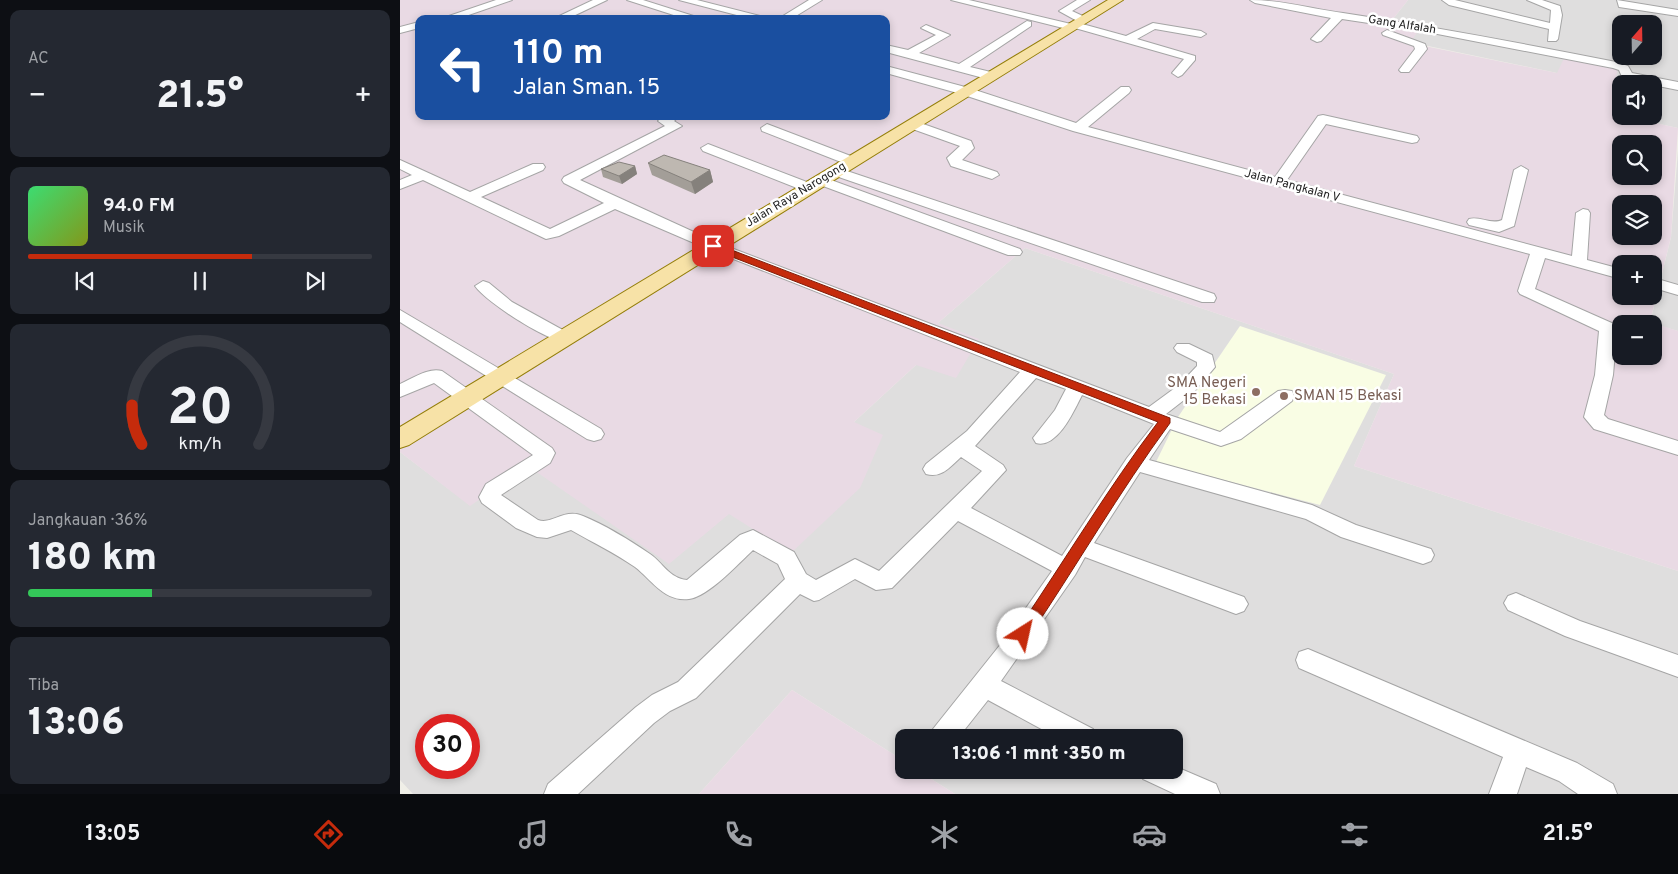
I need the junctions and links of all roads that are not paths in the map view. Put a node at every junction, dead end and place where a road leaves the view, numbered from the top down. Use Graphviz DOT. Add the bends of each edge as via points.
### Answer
graph roads {
  1 [pos="507,0"];
  2 [pos="602,0"];
  3 [pos="632,0"];
  4 [pos="684,0"];
  5 [pos="817,0"];
  6 [pos="956,0"];
  7 [pos="1084,0"];
  8 [pos="1117,0"];
  9 [pos="1255,0"];
  10 [pos="1447,0"];
  11 [pos="1532,0"];
  12 [pos="1622,0"];
  13 [pos="1678,13"];
  14 [pos="683,14"];
  15 [pos="458,15"];
  16 [pos="567,15"];
  17 [pos="686,15"];
  18 [pos="750,15"];
  19 [pos="790,15"];
  20 [pos="1337,19"];
  21 [pos="1027,24"];
  22 [pos="1076,24"];
  23 [pos="415,26"];
  24 [pos="1554,27"];
  25 [pos="926,28"];
  26 [pos="400,30"];
  27 [pos="1201,34"];
  28 [pos="1317,39"];
  29 [pos="1127,40"];
  30 [pos="890,49"];
  31 [pos="1548,52"];
  32 [pos="909,54"];
  33 [pos="961,68"];
  34 [pos="890,70"];
  35 [pos="1405,70"];
  36 [pos="1178,73"];
  37 [pos="991,76"];
  38 [pos="1678,86"];
  39 [pos="1125,90"];
  40 [pos="965,91"];
  41 [pos="666,120"];
  42 [pos="912,124"];
  43 [pos="766,128"];
  44 [pos="1078,128"];
  45 [pos="1412,139"];
  46 [pos="708,148"];
  47 [pos="400,164"];
  48 [pos="538,167"];
  49 [pos="1521,170"];
  50 [pos="423,175"];
  51 [pos="828,175"];
  52 [pos="992,175"];
  53 [pos="1281,178"];
  54 [pos="400,185"];
  55 [pos="470,197"];
  56 [pos="616,203"];
  57 [pos="1583,213"];
  58 [pos="713,246"];
  59 [pos="1014,252"];
  60 [pos="1538,252"];
  61 [pos="1579,262"];
  62 [pos="1612,271"];
  63 [pos="1662,285"];
  64 [pos="482,286"];
  65 [pos="1678,290"];
  66 [pos="1208,298"];
  67 [pos="400,315"];
  68 [pos="564,338"];
  69 [pos="1183,348"];
  70 [pos="1033,369"];
  71 [pos="500,378"];
  72 [pos="1076,386"];
  73 [pos="400,391"];
  74 [pos="1285,396"];
  75 [pos="469,397"];
  76 [pos="1159,417"];
  77 [pos="594,434"];
  78 [pos="400,438"];
  79 [pos="1043,438"];
  80 [pos="961,448"];
  81 [pos="1678,448"];
  82 [pos="1134,463"];
  83 [pos="933,469"];
  84 [pos="956,510"];
  85 [pos="1082,547"];
  86 [pos="1423,556"];
  87 [pos="1068,569"];
  88 [pos="798,581"];
  89 [pos="1516,603"];
  90 [pos="1236,604"];
  91 [pos="1308,660"];
  92 [pos="1678,666"];
  93 [pos="984,685"];
  94 [pos="949,729"];
  95 [pos="1067,729"];
  96 [pos="1518,751"];
  97 [pos="1172,779"];
  98 [pos="558,794"];
  99 [pos="1206,794"];
  100 [pos="1504,794"];
  101 [pos="1603,794"];
  1 -- 15 [label="street"];
  2 -- 16 [label="street"];
  3 -- 14 [label="street"];
  4 -- 18 [label="street"];
  5 -- 19 [label="street"];
  6 -- 22 [label="street"];
  7 -- 22 [label="street" via="1064,11"];
  8 -- 22 [label="main road, Jalan Raya Narogong"];
  9 -- 20 [label="street, Gang Alfalah"];
  10 -- 24 [label="street"];
  11 -- 24 [label="street" via="1556,8"];
  12 -- 13 [label="street" via="1623,5"];
  14 -- 17 [label="street"];
  20 -- 28 [label="street"];
  20 -- 31 [label="street, Gang Alfalah" via="1415,27"];
  20 -- 35 [label="street" via="1419,44 1421,49"];
  21 -- 33 [label="street"];
  22 -- 29 [label="street"];
  22 -- 37 [label="main road, Jalan Raya Narogong"];
  23 -- 26 [label="street"];
  24 -- 31 [label="street"];
  25 -- 32 [label="street" via="945,35"];
  27 -- 29 [label="street" via="1153,26"];
  29 -- 36 [label="street" via="1191,58"];
  30 -- 32 [label="street"];
  31 -- 38 [label="street, Gang Alfalah" via="1616,65 1624,68 1627,76"];
  32 -- 33 [label="street"];
  33 -- 37 [label="street"];
  34 -- 40 [label="street"];
  37 -- 40 [label="main road, Jalan Raya Narogong"];
  39 -- 44 [label="street"];
  40 -- 42 [label="main road, Jalan Raya Narogong"];
  40 -- 44 [label="street, Jalan Pangkalan V"];
  41 -- 56 [label="street" via="676,126 569,180"];
  42 -- 51 [label="main road, Jalan Raya Narogong"];
  42 -- 52 [label="street" via="966,144 967,148 954,158 956,163"];
  43 -- 51 [label="street"];
  44 -- 53 [label="street, Jalan Pangkalan V"];
  45 -- 53 [label="street" via="1323,119"];
  46 -- 51 [label="street"];
  47 -- 50 [label="street"];
  48 -- 55 [label="street"];
  49 -- 53 [label="street" via="1509,223 1499,227"];
  50 -- 54 [label="street"];
  50 -- 55 [label="street"];
  51 -- 58 [label="main road, Jalan Raya Narogong"];
  51 -- 59 [label="street"];
  51 -- 66 [label="street"];
  53 -- 60 [label="street, Jalan Pangkalan V"];
  55 -- 56 [label="street" via="546,234"];
  56 -- 58 [label="street"];
  57 -- 61 [label="street"];
  58 -- 68 [label="main road, Jalan Raya Narogong"];
  58 -- 70 [label="street"];
  60 -- 61 [label="street, Jalan Pangkalan V"];
  60 -- 81 [label="street" via="1526,292 1608,328 1596,420"];
  61 -- 62 [label="street, Jalan Pangkalan V"];
  63 -- 65 [label="street"];
  64 -- 68 [label="street" via="506,306"];
  67 -- 71 [label="street"];
  68 -- 71 [label="main road, Jalan Raya Narogong"];
  69 -- 76 [label="street" via="1206,359 1206,366"];
  70 -- 72 [label="street"];
  70 -- 80 [label="street"];
  71 -- 75 [label="main road, Jalan Raya Narogong"];
  71 -- 77 [label="street"];
  72 -- 76 [label="street"];
  72 -- 79 [label="street" via="1063,414"];
  73 -- 75 [label="street" via="436,375"];
  74 -- 76 [label="street" via="1227,438 1220,439"];
  75 -- 78 [label="main road, Jalan Raya Narogong"];
  75 -- 88 [label="street" via="545,453 543,458 489,497 535,528 545,530 576,522 643,561 663,581 681,590 698,585 753,538 786,558"];
  76 -- 82 [label="street"];
  80 -- 83 [label="street"];
  80 -- 84 [label="street" via="996,470"];
  82 -- 85 [label="street"];
  82 -- 86 [label="street" via="1312,513 1349,531"];
  84 -- 87 [label="street"];
  84 -- 88 [label="street" via="884,581 876,582 855,568 819,590 810,589"];
  85 -- 87 [label="street"];
  85 -- 90 [label="street"];
  87 -- 93 [label="street"];
  88 -- 98 [label="street" via="687,690 645,715"];
  89 -- 92 [label="street" via="1573,629"];
  91 -- 96 [label="street"];
  93 -- 94 [label="street"];
  93 -- 95 [label="street"];
  96 -- 100 [label="street"];
  96 -- 101 [label="street" via="1568,772"];
  97 -- 99 [label="street"];
}
